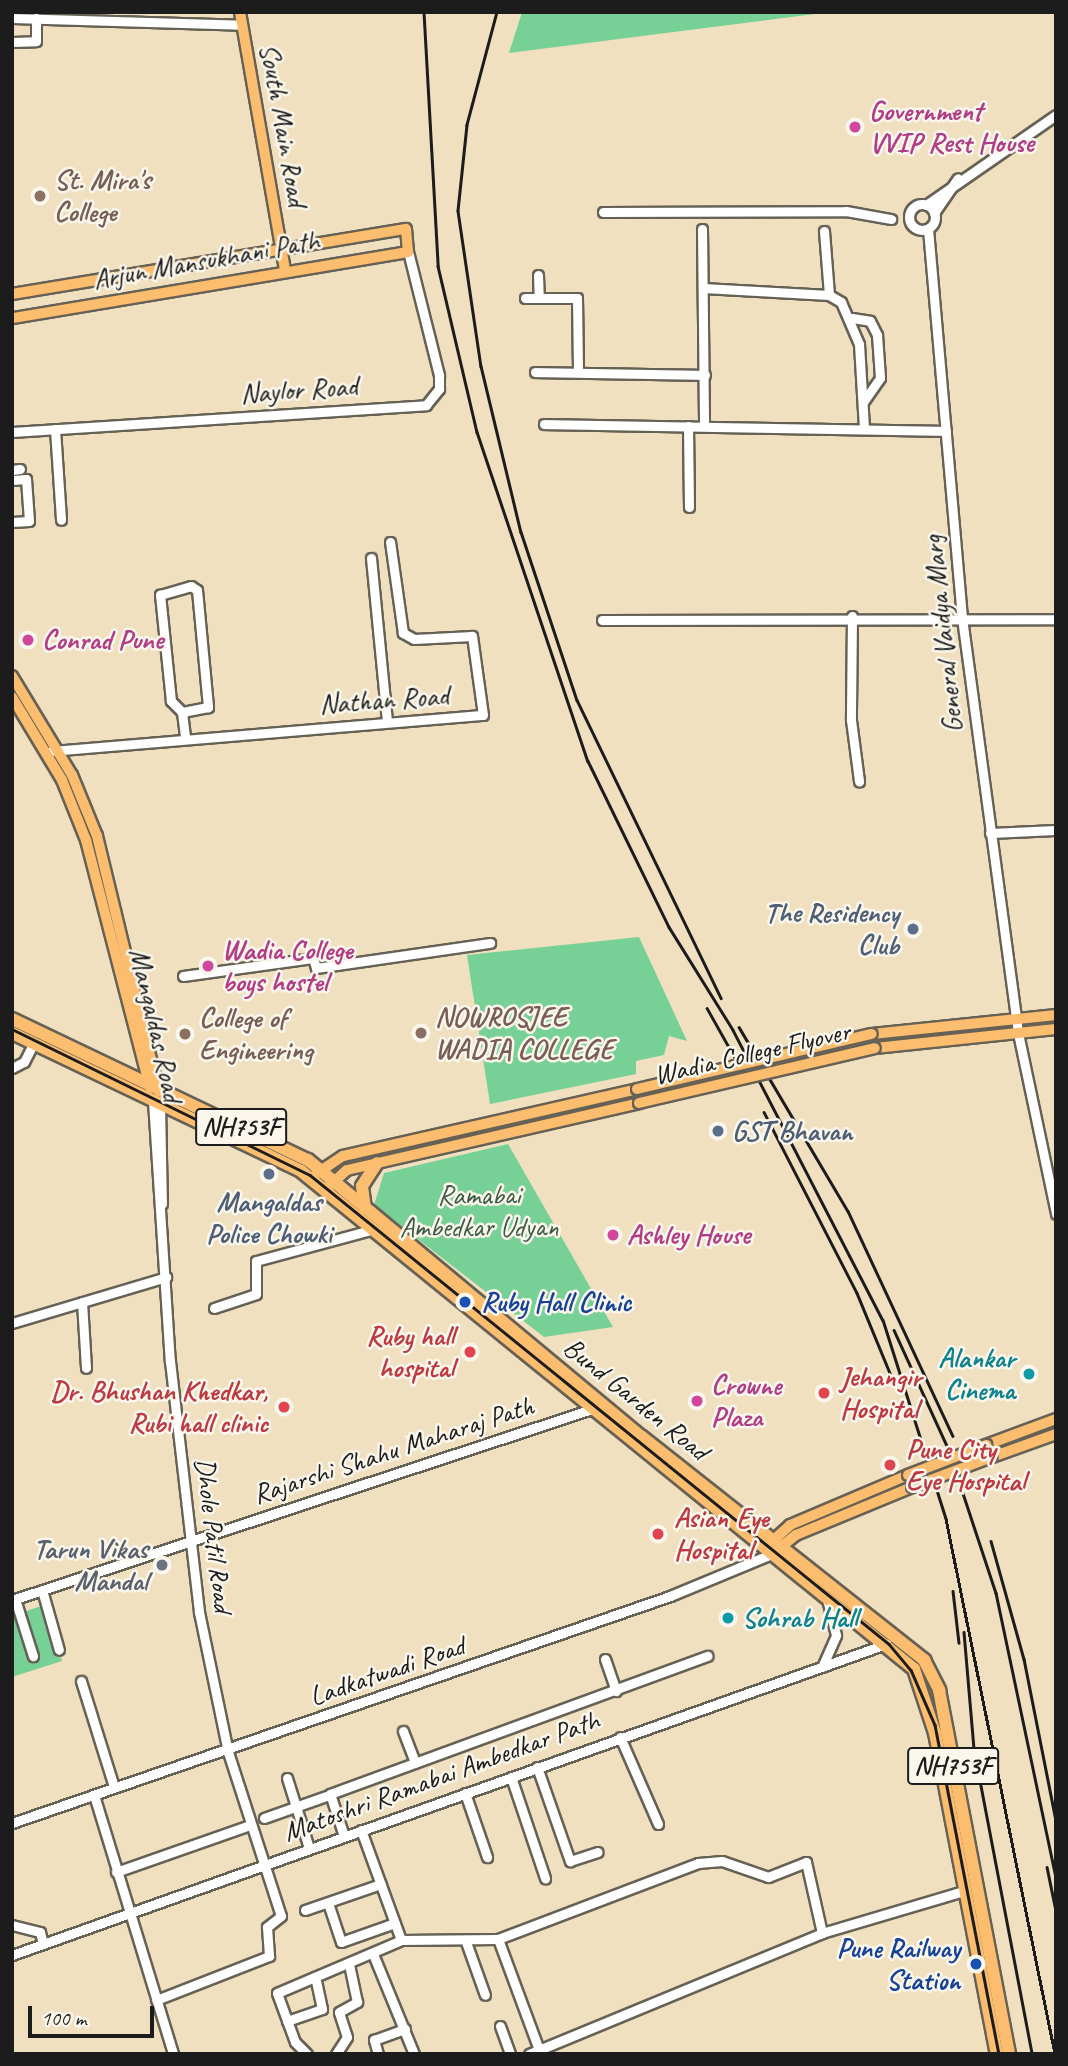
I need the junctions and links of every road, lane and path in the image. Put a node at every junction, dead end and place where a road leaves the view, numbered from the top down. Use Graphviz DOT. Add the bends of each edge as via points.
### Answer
graph roads {
  1 [pos="240,12"];
  2 [pos="71,15"];
  3 [pos="12,18"];
  4 [pos="36,18"];
  5 [pos="242,25"];
  6 [pos="12,42"];
  7 [pos="1056,115"];
  8 [pos="958,178"];
  9 [pos="926,205"];
  10 [pos="603,212"];
  11 [pos="934,213"];
  12 [pos="891,219"];
  13 [pos="702,229"];
  14 [pos="928,229"];
  15 [pos="824,231"];
  16 [pos="281,246"];
  17 [pos="408,252"];
  18 [pos="285,269"];
  19 [pos="538,275"];
  20 [pos="703,288"];
  21 [pos="12,294"];
  22 [pos="829,295"];
  23 [pos="525,298"];
  24 [pos="539,298"];
  25 [pos="12,318"];
  26 [pos="852,318"];
  27 [pos="535,372"];
  28 [pos="578,372"];
  29 [pos="705,375"];
  30 [pos="863,402"];
  31 [pos="544,424"];
  32 [pos="688,426"];
  33 [pos="704,426"];
  34 [pos="864,428"];
  35 [pos="55,429"];
  36 [pos="946,431"];
  37 [pos="12,432"];
  38 [pos="12,480"];
  39 [pos="689,507"];
  40 [pos="61,520"];
  41 [pos="12,522"];
  42 [pos="390,542"];
  43 [pos="370,558"];
  44 [pos="852,616"];
  45 [pos="962,618"];
  46 [pos="1056,619"];
  47 [pos="602,620"];
  48 [pos="12,676"];
  49 [pos="12,697"];
  50 [pos="183,712"];
  51 [pos="387,721"];
  52 [pos="184,737"];
  53 [pos="52,750"];
  54 [pos="859,781"];
  55 [pos="1056,830"];
  56 [pos="990,833"];
  57 [pos="490,943"];
  58 [pos="183,976"];
  59 [pos="1056,1015"];
  60 [pos="1017,1018"];
  61 [pos="12,1019"];
  62 [pos="1056,1029"];
  63 [pos="12,1033"];
  64 [pos="1018,1033"];
  65 [pos="34,1042"];
  66 [pos="12,1068"];
  67 [pos="155,1096"];
  68 [pos="377,1163"];
  69 [pos="316,1174"];
  70 [pos="329,1185"];
  71 [pos="162,1204"];
  72 [pos="365,1208"];
  73 [pos="1056,1214"];
  74 [pos="377,1226"];
  75 [pos="166,1277"];
  76 [pos="82,1302"];
  77 [pos="214,1308"];
  78 [pos="12,1323"];
  79 [pos="86,1368"];
  80 [pos="589,1410"];
  81 [pos="1056,1419"];
  82 [pos="1056,1434"];
  83 [pos="191,1540"];
  84 [pos="775,1545"];
  85 [pos="42,1590"];
  86 [pos="14,1600"];
  87 [pos="827,1600"];
  88 [pos="886,1644"];
  89 [pos="59,1650"];
  90 [pos="33,1656"];
  91 [pos="708,1656"];
  92 [pos="605,1659"];
  93 [pos="822,1667"];
  94 [pos="81,1681"];
  95 [pos="616,1691"];
  96 [pos="403,1731"];
  97 [pos="620,1737"];
  98 [pos="228,1752"];
  99 [pos="415,1763"];
  100 [pos="537,1767"];
  101 [pos="511,1777"];
  102 [pos="287,1778"];
  103 [pos="114,1787"];
  104 [pos="465,1793"];
  105 [pos="94,1795"];
  106 [pos="326,1796"];
  107 [pos="296,1807"];
  108 [pos="264,1818"];
  109 [pos="12,1823"];
  110 [pos="657,1824"];
  111 [pos="250,1825"];
  112 [pos="361,1830"];
  113 [pos="344,1836"];
  114 [pos="309,1848"];
  115 [pos="598,1852"];
  116 [pos="487,1857"];
  117 [pos="261,1864"];
  118 [pos="116,1872"];
  119 [pos="545,1878"];
  120 [pos="381,1884"];
  121 [pos="964,1891"];
  122 [pos="328,1903"];
  123 [pos="304,1910"];
  124 [pos="129,1914"];
  125 [pos="395,1923"];
  126 [pos="12,1924"];
  127 [pos="822,1933"];
  128 [pos="498,1939"];
  129 [pos="401,1940"];
  130 [pos="466,1942"];
  131 [pos="43,1944"];
  132 [pos="373,1954"];
  133 [pos="12,1955"];
  134 [pos="349,1963"];
  135 [pos="315,1977"];
  136 [pos="485,1995"];
  137 [pos="156,2000"];
  138 [pos="287,2021"];
  139 [pos="499,2026"];
  140 [pos="405,2029"];
  141 [pos="539,2050"];
  142 [pos="302,2052"];
  143 [pos="173,2054"];
  144 [pos="336,2054"];
  145 [pos="378,2054"];
  146 [pos="414,2054"];
  147 [pos="510,2054"];
  148 [pos="529,2054"];
  149 [pos="997,2054"];
  150 [pos="1009,2054"];
  1 -- 5 [label="main road, South Main Road"];
  2 -- 4 [label="street"];
  2 -- 5 [label="street"];
  3 -- 4 [label="street"];
  4 -- 6 [label="street" via="36,41"];
  5 -- 16 [label="main road, South Main Road"];
  7 -- 8 [label="street"];
  8 -- 9 [label="street"];
  8 -- 11 [label="street"];
  9 -- 11 [label="street"];
  9 -- 14 [label="street" via="913,207 908,218 913,228"];
  10 -- 12 [label="street" via="846,211"];
  11 -- 14 [label="street"];
  13 -- 20 [label="street"];
  14 -- 36 [label="street, General Vaidya Marg"];
  15 -- 22 [label="street"];
  16 -- 17 [label="main road, Arjun Mansukhani Path" via="406,229"];
  16 -- 18 [label="main road, South Main Road"];
  16 -- 21 [label="main road, Arjun Mansukhani Path"];
  17 -- 18 [label="main road, Arjun Mansukhani Path"];
  17 -- 35 [label="street, Naylor Road" via="439,375 439,389 426,405"];
  18 -- 25 [label="main road, Arjun Mansukhani Path"];
  19 -- 24 [label="street"];
  20 -- 22 [label="street"];
  20 -- 29 [label="street"];
  22 -- 26 [label="street"];
  23 -- 24 [label="street"];
  24 -- 28 [label="street" via="577,298"];
  26 -- 30 [label="street"];
  26 -- 30 [label="street" via="870,321 877,335 880,378"];
  27 -- 28 [label="street"];
  28 -- 29 [label="street"];
  29 -- 33 [label="street"];
  30 -- 34 [label="street"];
  31 -- 32 [label="street"];
  32 -- 33 [label="street"];
  32 -- 39 [label="street"];
  33 -- 34 [label="street"];
  34 -- 36 [label="street"];
  35 -- 37 [label="street, Naylor Road"];
  35 -- 40 [label="street"];
  36 -- 45 [label="street, General Vaidya Marg"];
  38 -- 41 [label="street" via="26,479 29,521"];
  42 -- 51 [label="street, Nathan Road" via="404,634 414,639 472,636 483,715"];
  43 -- 51 [label="street"];
  44 -- 45 [label="street"];
  44 -- 47 [label="street"];
  44 -- 54 [label="street" via="851,720"];
  45 -- 46 [label="street"];
  45 -- 56 [label="street, General Vaidya Marg"];
  48 -- 53 [label="main road, Mangaldas Road"];
  49 -- 53 [label="main road, Mangaldas Road"];
  50 -- 50 [label="street" via="171,701 160,595 191,586 197,590 208,707"];
  50 -- 52 [label="street"];
  51 -- 52 [label="street, Nathan Road"];
  52 -- 53 [label="street, Nathan Road"];
  53 -- 67 [label="main road, Mangaldas Road" via="86,840"];
  55 -- 56 [label="street"];
  56 -- 60 [label="street, General Vaidya Marg"];
  57 -- 58 [label="street" via="316,968 313,958"];
  59 -- 60 [label="main road"];
  60 -- 64 [label="street, General Vaidya Marg"];
  60 -- 69 [label="main road, Wadia College Flyover, bridge" via="872,1034 343,1156"];
  61 -- 67 [label="highway, Bund Garden Road / NH753F"];
  62 -- 64 [label="main road"];
  63 -- 65 [label="highway, Bund Garden Road / NH753F"];
  64 -- 68 [label="main road, Wadia College Flyover, bridge" via="875,1048"];
  64 -- 73 [label="street, General Vaidya Marg"];
  65 -- 66 [label="street" via="24,1062"];
  65 -- 67 [label="highway, Bund Garden Road / NH753F"];
  67 -- 69 [label="highway, Bund Garden Road / NH753F"];
  67 -- 71 [label="street, Mangaldas Road"];
  68 -- 70 [label="main road"];
  68 -- 72 [label="highway" via="362,1186"];
  69 -- 70 [label="highway, Bund Garden Road / NH753F"];
  70 -- 72 [label="highway, Bund Garden Road / NH753F"];
  70 -- 74 [label="highway, Bund Garden Road / NH753F"];
  71 -- 75 [label="street, Dhole Patil Road"];
  72 -- 74 [label="highway, Bund Garden Road / NH753F"];
  74 -- 77 [label="street" via="256,1261 256,1294"];
  74 -- 80 [label="highway, Bund Garden Road / NH753F"];
  74 -- 84 [label="highway, Bund Garden Road / NH753F"];
  75 -- 76 [label="street"];
  75 -- 83 [label="street, Dhole Patil Road"];
  76 -- 78 [label="street"];
  76 -- 79 [label="street"];
  80 -- 83 [label="street, Rajarshi Shahu Maharaj Path"];
  80 -- 84 [label="highway, Bund Garden Road / NH753F"];
  81 -- 84 [label="main road, bridge" via="908,1475"];
  82 -- 84 [label="main road, bridge" via="912,1487"];
  83 -- 85 [label="street, Rajarshi Shahu Maharaj Path"];
  83 -- 98 [label="street, Dhole Patil Road"];
  84 -- 87 [label="highway, NH753F"];
  84 -- 98 [label="street, Ladkatwadi Road" via="752,1566"];
  84 -- 150 [label="highway, NH753F" via="911,1647 932,1672"];
  85 -- 86 [label="street, Rajarshi Shahu Maharaj Path"];
  85 -- 89 [label="street"];
  86 -- 90 [label="street"];
  87 -- 88 [label="highway, NH753F"];
  87 -- 93 [label="street" via="836,1635"];
  88 -- 93 [label="street, Matoshri Ramabai Ambedkar Path"];
  88 -- 121 [label="highway, NH753F" via="921,1679"];
  91 -- 95 [label="street"];
  92 -- 95 [label="street"];
  93 -- 97 [label="street, Matoshri Ramabai Ambedkar Path"];
  94 -- 103 [label="street"];
  95 -- 99 [label="street"];
  96 -- 99 [label="street"];
  97 -- 100 [label="street, Matoshri Ramabai Ambedkar Path"];
  97 -- 110 [label="street"];
  98 -- 103 [label="street, Ladkatwadi Road"];
  98 -- 111 [label="street, Dhole Patil Road"];
  99 -- 113 [label="street" via="331,1794"];
  100 -- 101 [label="street, Matoshri Ramabai Ambedkar Path"];
  100 -- 115 [label="street" via="570,1861"];
  101 -- 104 [label="street, Matoshri Ramabai Ambedkar Path"];
  101 -- 119 [label="street"];
  102 -- 107 [label="street"];
  103 -- 105 [label="street, Ladkatwadi Road"];
  104 -- 112 [label="street, Matoshri Ramabai Ambedkar Path"];
  104 -- 116 [label="street"];
  105 -- 109 [label="street, Ladkatwadi Road"];
  105 -- 118 [label="street"];
  106 -- 107 [label="street"];
  107 -- 108 [label="street"];
  107 -- 114 [label="street"];
  111 -- 117 [label="street, Dhole Patil Road"];
  111 -- 118 [label="street"];
  112 -- 113 [label="street, Matoshri Ramabai Ambedkar Path"];
  112 -- 120 [label="street"];
  113 -- 114 [label="street, Matoshri Ramabai Ambedkar Path"];
  114 -- 117 [label="street, Matoshri Ramabai Ambedkar Path"];
  117 -- 124 [label="street, Matoshri Ramabai Ambedkar Path"];
  117 -- 137 [label="street, Dhole Patil Road" via="281,1916 267,1927 271,1954"];
  118 -- 124 [label="street"];
  120 -- 122 [label="street"];
  120 -- 125 [label="street"];
  121 -- 127 [label="street"];
  121 -- 149 [label="highway, NH753F"];
  122 -- 123 [label="street"];
  122 -- 125 [label="street" via="341,1942"];
  124 -- 131 [label="street, Matoshri Ramabai Ambedkar Path"];
  124 -- 137 [label="street"];
  125 -- 129 [label="street"];
  126 -- 131 [label="street" via="40,1933"];
  127 -- 128 [label="street" via="806,1862 768,1877 722,1861 698,1863"];
  127 -- 141 [label="street"];
  128 -- 130 [label="street"];
  128 -- 141 [label="street"];
  129 -- 130 [label="street"];
  129 -- 132 [label="street"];
  130 -- 136 [label="street"];
  131 -- 133 [label="street, Matoshri Ramabai Ambedkar Path"];
  132 -- 134 [label="street"];
  132 -- 140 [label="street"];
  134 -- 135 [label="street"];
  134 -- 144 [label="street" via="357,2002 339,2012 347,2037"];
  135 -- 138 [label="street" via="322,2009"];
  135 -- 138 [label="street" via="277,1993"];
  137 -- 143 [label="street"];
  138 -- 142 [label="street"];
  139 -- 147 [label="street"];
  140 -- 145 [label="street" via="374,2040"];
  140 -- 146 [label="street"];
  141 -- 148 [label="street"];
}
